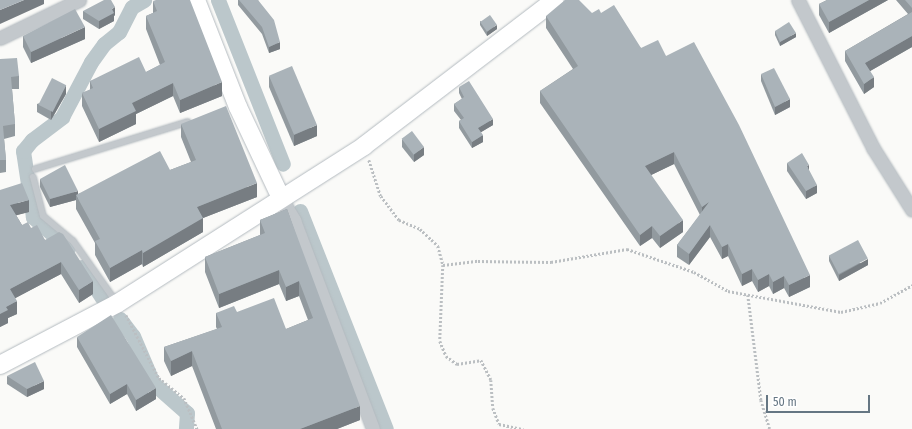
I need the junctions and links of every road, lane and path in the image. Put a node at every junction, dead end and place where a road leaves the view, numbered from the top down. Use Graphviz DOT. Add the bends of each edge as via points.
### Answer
graph roads {
  1 [pos="79,0"];
  2 [pos="196,0"];
  3 [pos="555,0"];
  4 [pos="798,0"];
  5 [pos="0,38"];
  6 [pos="194,120"];
  7 [pos="364,146"];
  8 [pos="35,169"];
  9 [pos="33,177"];
  10 [pos="280,198"];
  11 [pos="912,210"];
  12 [pos="443,265"];
  13 [pos="912,285"];
  14 [pos="748,295"];
  15 [pos="118,303"];
  16 [pos="0,365"];
  17 [pos="499,424"];
  18 [pos="197,429"];
  19 [pos="373,429"];
  20 [pos="502,429"];
  21 [pos="523,429"];
  22 [pos="770,429"];
  1 -- 5 [label="street"];
  2 -- 10 [label="street" via="235,108"];
  3 -- 7 [label="street"];
  4 -- 11 [label="street" via="873,148"];
  6 -- 8 [label="lane"];
  7 -- 10 [label="street"];
  7 -- 12 [label="path" via="381,196 399,220 420,228 438,246"];
  9 -- 15 [label="lane" via="43,216 73,241"];
  10 -- 15 [label="street"];
  10 -- 19 [label="street" via="294,220"];
  12 -- 14 [label="path" via="478,261 551,262 627,249"];
  12 -- 17 [label="path" via="440,341 446,356 456,364 481,360 491,380 493,408"];
  13 -- 14 [label="path" via="880,303 841,312"];
  14 -- 22 [label="path" via="761,400"];
  15 -- 16 [label="street"];
  15 -- 18 [label="path" via="136,330 159,378 184,398"];
  17 -- 20 [label="path"];
  17 -- 21 [label="path"];
}
